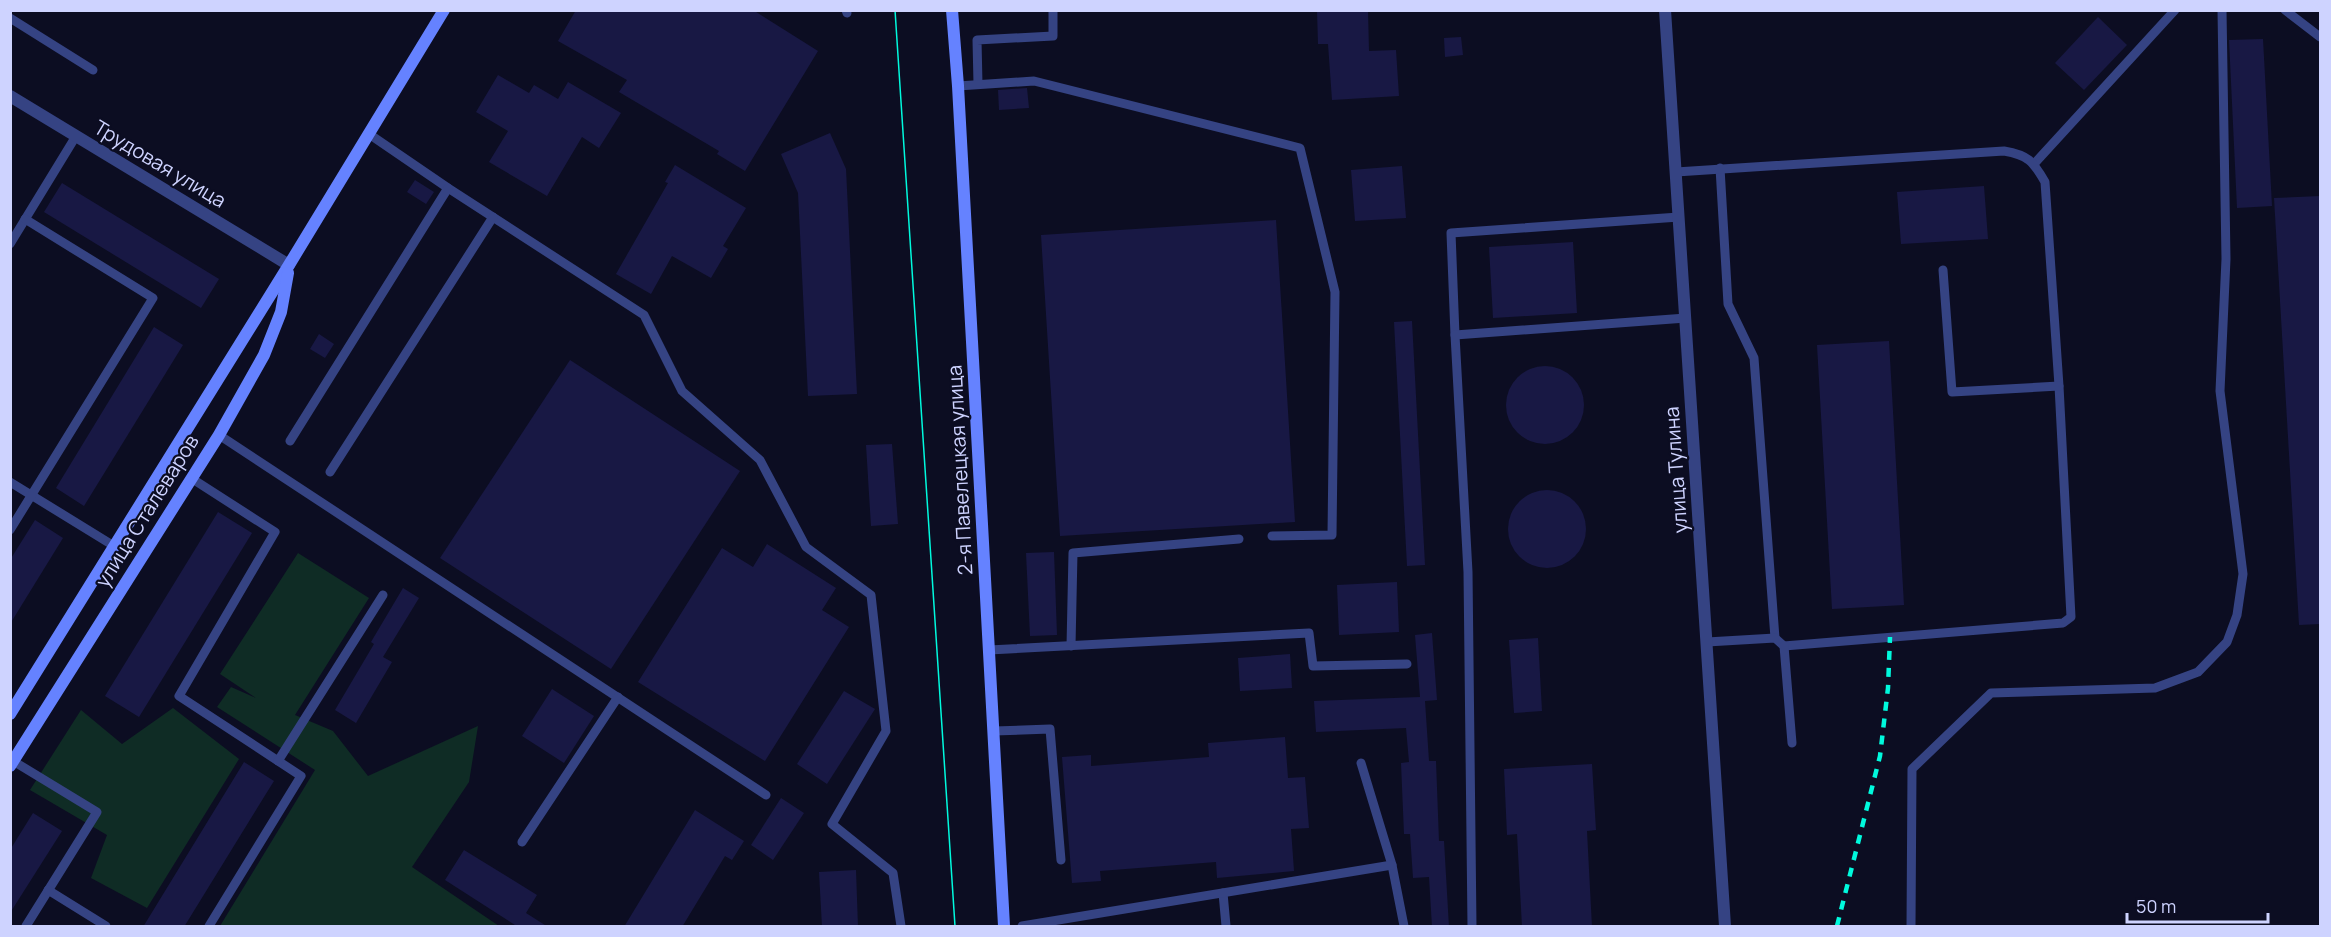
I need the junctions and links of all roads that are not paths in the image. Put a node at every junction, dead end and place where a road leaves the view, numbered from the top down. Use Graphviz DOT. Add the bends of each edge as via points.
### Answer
graph roads {
  1 [pos="444,10"];
  2 [pos="952,10"];
  3 [pos="1053,10"];
  4 [pos="1665,10"];
  5 [pos="2175,10"];
  6 [pos="2222,10"];
  7 [pos="2285,10"];
  8 [pos="10,18"];
  9 [pos="2320,37"];
  10 [pos="93,69"];
  11 [pos="978,84"];
  12 [pos="958,86"];
  13 [pos="10,96"];
  14 [pos="369,134"];
  15 [pos="76,136"];
  16 [pos="2034,164"];
  17 [pos="1720,168"];
  18 [pos="1676,172"];
  19 [pos="448,189"];
  20 [pos="493,217"];
  21 [pos="1679,217"];
  22 [pos="25,219"];
  23 [pos="10,244"];
  24 [pos="289,266"];
  25 [pos="1943,270"];
  26 [pos="1686,318"];
  27 [pos="1455,335"];
  28 [pos="2059,386"];
  29 [pos="219,435"];
  30 [pos="290,441"];
  31 [pos="330,472"];
  32 [pos="191,478"];
  33 [pos="10,482"];
  34 [pos="32,495"];
  35 [pos="10,530"];
  36 [pos="1272,536"];
  37 [pos="1239,539"];
  38 [pos="114,546"];
  39 [pos="383,595"];
  40 [pos="1775,638"];
  41 [pos="1707,642"];
  42 [pos="1071,646"];
  43 [pos="1784,646"];
  44 [pos="989,650"];
  45 [pos="1407,664"];
  46 [pos="618,697"];
  47 [pos="10,714"];
  48 [pos="994,731"];
  49 [pos="1792,743"];
  50 [pos="278,761"];
  51 [pos="1360,762"];
  52 [pos="12,764"];
  53 [pos="766,795"];
  54 [pos="522,842"];
  55 [pos="1061,860"];
  56 [pos="1392,865"];
  57 [pos="48,890"];
  58 [pos="1223,893"];
  59 [pos="26,927"];
  60 [pos="106,927"];
  61 [pos="209,927"];
  62 [pos="901,927"];
  63 [pos="1004,927"];
  64 [pos="1022,927"];
  65 [pos="1226,927"];
  66 [pos="1404,927"];
  67 [pos="1472,927"];
  68 [pos="1725,927"];
  69 [pos="1911,927"];
  1 -- 14 [label="street, улица Сталеваров"];
  2 -- 12 [label="street, 2-я Павелецкая улица"];
  3 -- 11 [label="lane" via="1053,36 977,40"];
  4 -- 18 [label="street, улица Тулина"];
  5 -- 16 [label="lane"];
  6 -- 69 [label="lane" via="2226,259 2220,391 2243,573 2237,615 2227,642 2198,672 2155,688 1991,693 1912,769"];
  7 -- 9 [label="lane"];
  8 -- 10 [label="lane"];
  11 -- 12 [label="lane"];
  11 -- 36 [label="lane" via="1034,81 1300,148 1335,292 1332,535"];
  12 -- 44 [label="street, 2-я Павелецкая улица"];
  13 -- 15 [label="street, Трудовая улица"];
  14 -- 19 [label="lane"];
  14 -- 24 [label="street, улица Сталеваров"];
  15 -- 22 [label="lane"];
  15 -- 24 [label="street, Трудовая улица"];
  16 -- 17 [label="lane" via="2020,154 2004,151"];
  16 -- 28 [label="lane" via="2045,182"];
  17 -- 18 [label="lane"];
  17 -- 40 [label="lane" via="1728,304 1754,358"];
  18 -- 21 [label="street, улица Тулина"];
  19 -- 20 [label="lane"];
  19 -- 30 [label="lane"];
  20 -- 31 [label="lane"];
  20 -- 62 [label="lane" via="645,315 682,391 760,460 806,547 871,595 886,731 832,824 893,873"];
  21 -- 26 [label="street, улица Тулина"];
  21 -- 27 [label="lane" via="1451,233"];
  22 -- 23 [label="lane"];
  22 -- 34 [label="lane" via="153,298"];
  24 -- 29 [label="street, улица Сталеваров" via="281,312 264,355"];
  24 -- 38 [label="street, улица Сталеваров"];
  25 -- 28 [label="lane" via="1952,392"];
  26 -- 27 [label="lane"];
  26 -- 41 [label="street, улица Тулина"];
  27 -- 67 [label="lane" via="1468,572"];
  28 -- 43 [label="lane" via="2071,617 2063,623"];
  29 -- 32 [label="street, улица Сталеваров"];
  29 -- 46 [label="lane"];
  32 -- 50 [label="lane" via="275,532 179,696"];
  32 -- 52 [label="street, улица Сталеваров"];
  33 -- 34 [label="lane"];
  34 -- 35 [label="lane"];
  34 -- 38 [label="lane"];
  37 -- 42 [label="lane" via="1073,553"];
  38 -- 47 [label="street, улица Сталеваров"];
  39 -- 50 [label="lane"];
  40 -- 41 [label="lane"];
  40 -- 43 [label="lane"];
  41 -- 68 [label="street, улица Тулина"];
  42 -- 44 [label="lane"];
  42 -- 45 [label="lane" via="1309,633 1313,666"];
  43 -- 49 [label="lane"];
  44 -- 48 [label="street, 2-я Павелецкая улица"];
  46 -- 53 [label="lane"];
  46 -- 54 [label="lane"];
  48 -- 55 [label="lane" via="1050,729"];
  48 -- 63 [label="street, 2-я Павелецкая улица"];
  50 -- 61 [label="lane" via="301,776"];
  51 -- 56 [label="lane"];
  52 -- 57 [label="lane" via="97,812"];
  56 -- 58 [label="lane"];
  56 -- 66 [label="lane"];
  57 -- 59 [label="lane"];
  57 -- 60 [label="lane"];
  58 -- 64 [label="lane"];
  58 -- 65 [label="lane"];
}
